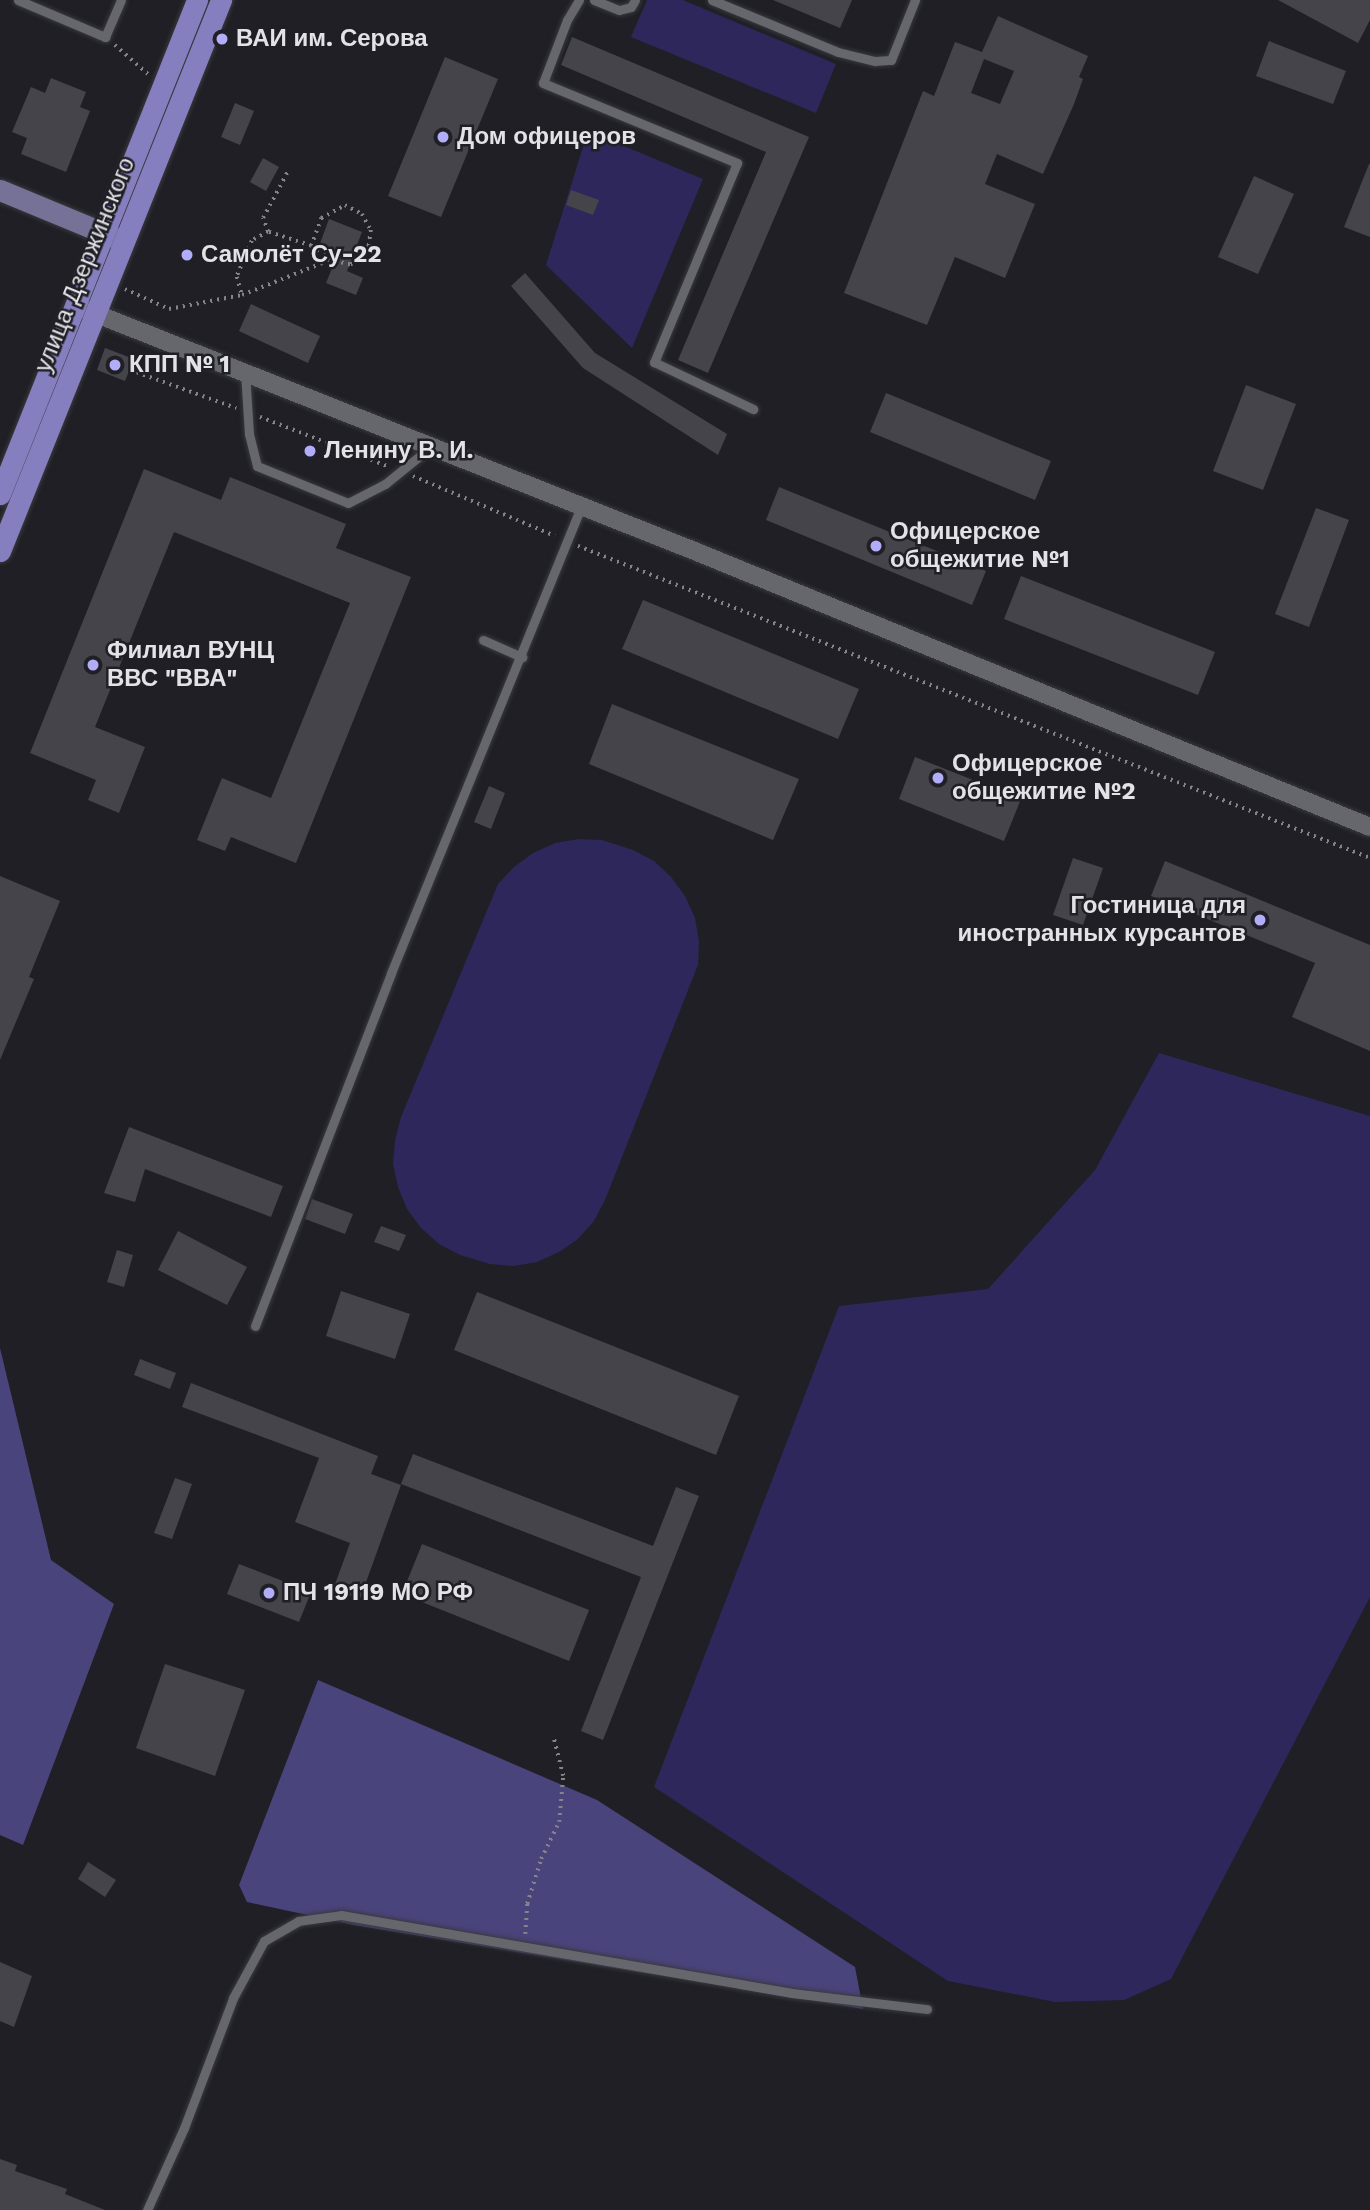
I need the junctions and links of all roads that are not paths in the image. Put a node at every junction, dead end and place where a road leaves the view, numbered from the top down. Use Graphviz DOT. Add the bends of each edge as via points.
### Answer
graph roads {
  1 [pos="18,0"];
  2 [pos="121,0"];
  3 [pos="197,0"];
  4 [pos="220,0"];
  5 [pos="579,0"];
  6 [pos="594,0"];
  7 [pos="635,0"];
  8 [pos="712,0"];
  9 [pos="915,0"];
  10 [pos="0,190"];
  11 [pos="102,232"];
  12 [pos="122,240"];
  13 [pos="84,309"];
  14 [pos="245,372"];
  15 [pos="753,409"];
  16 [pos="432,446"];
  17 [pos="0,494"];
  18 [pos="581,507"];
  19 [pos="0,551"];
  20 [pos="483,640"];
  21 [pos="522,657"];
  22 [pos="1370,827"];
  23 [pos="255,1326"];
  24 [pos="926,2009"];
  25 [pos="147,2210"];
  1 -- 2 [label="lane" via="105,37"];
  3 -- 11 [label="main road, улица Дзержинского"];
  4 -- 12 [label="main road, улица Дзержинского"];
  5 -- 15 [label="lane" via="543,83 737,163 654,362"];
  6 -- 7 [label="lane" via="619,10 631,7"];
  8 -- 9 [label="lane" via="838,52 876,61 891,60"];
  10 -- 11 [label="street"];
  11 -- 12 [label="street"];
  11 -- 13 [label="main road, улица Дзержинского"];
  12 -- 13 [label="main road, улица Дзержинского"];
  13 -- 14 [label="street"];
  13 -- 17 [label="main road, улица Дзержинского"];
  13 -- 19 [label="main road, улица Дзержинского"];
  14 -- 16 [label="street"];
  14 -- 16 [label="lane" via="249,434 257,466 348,503"];
  16 -- 18 [label="street"];
  18 -- 21 [label="lane"];
  18 -- 22 [label="street"];
  20 -- 21 [label="lane"];
  21 -- 23 [label="lane" via="391,974"];
  24 -- 25 [label="lane" via="792,1993 341,1915 298,1921 264,1941 233,1998"];
}
